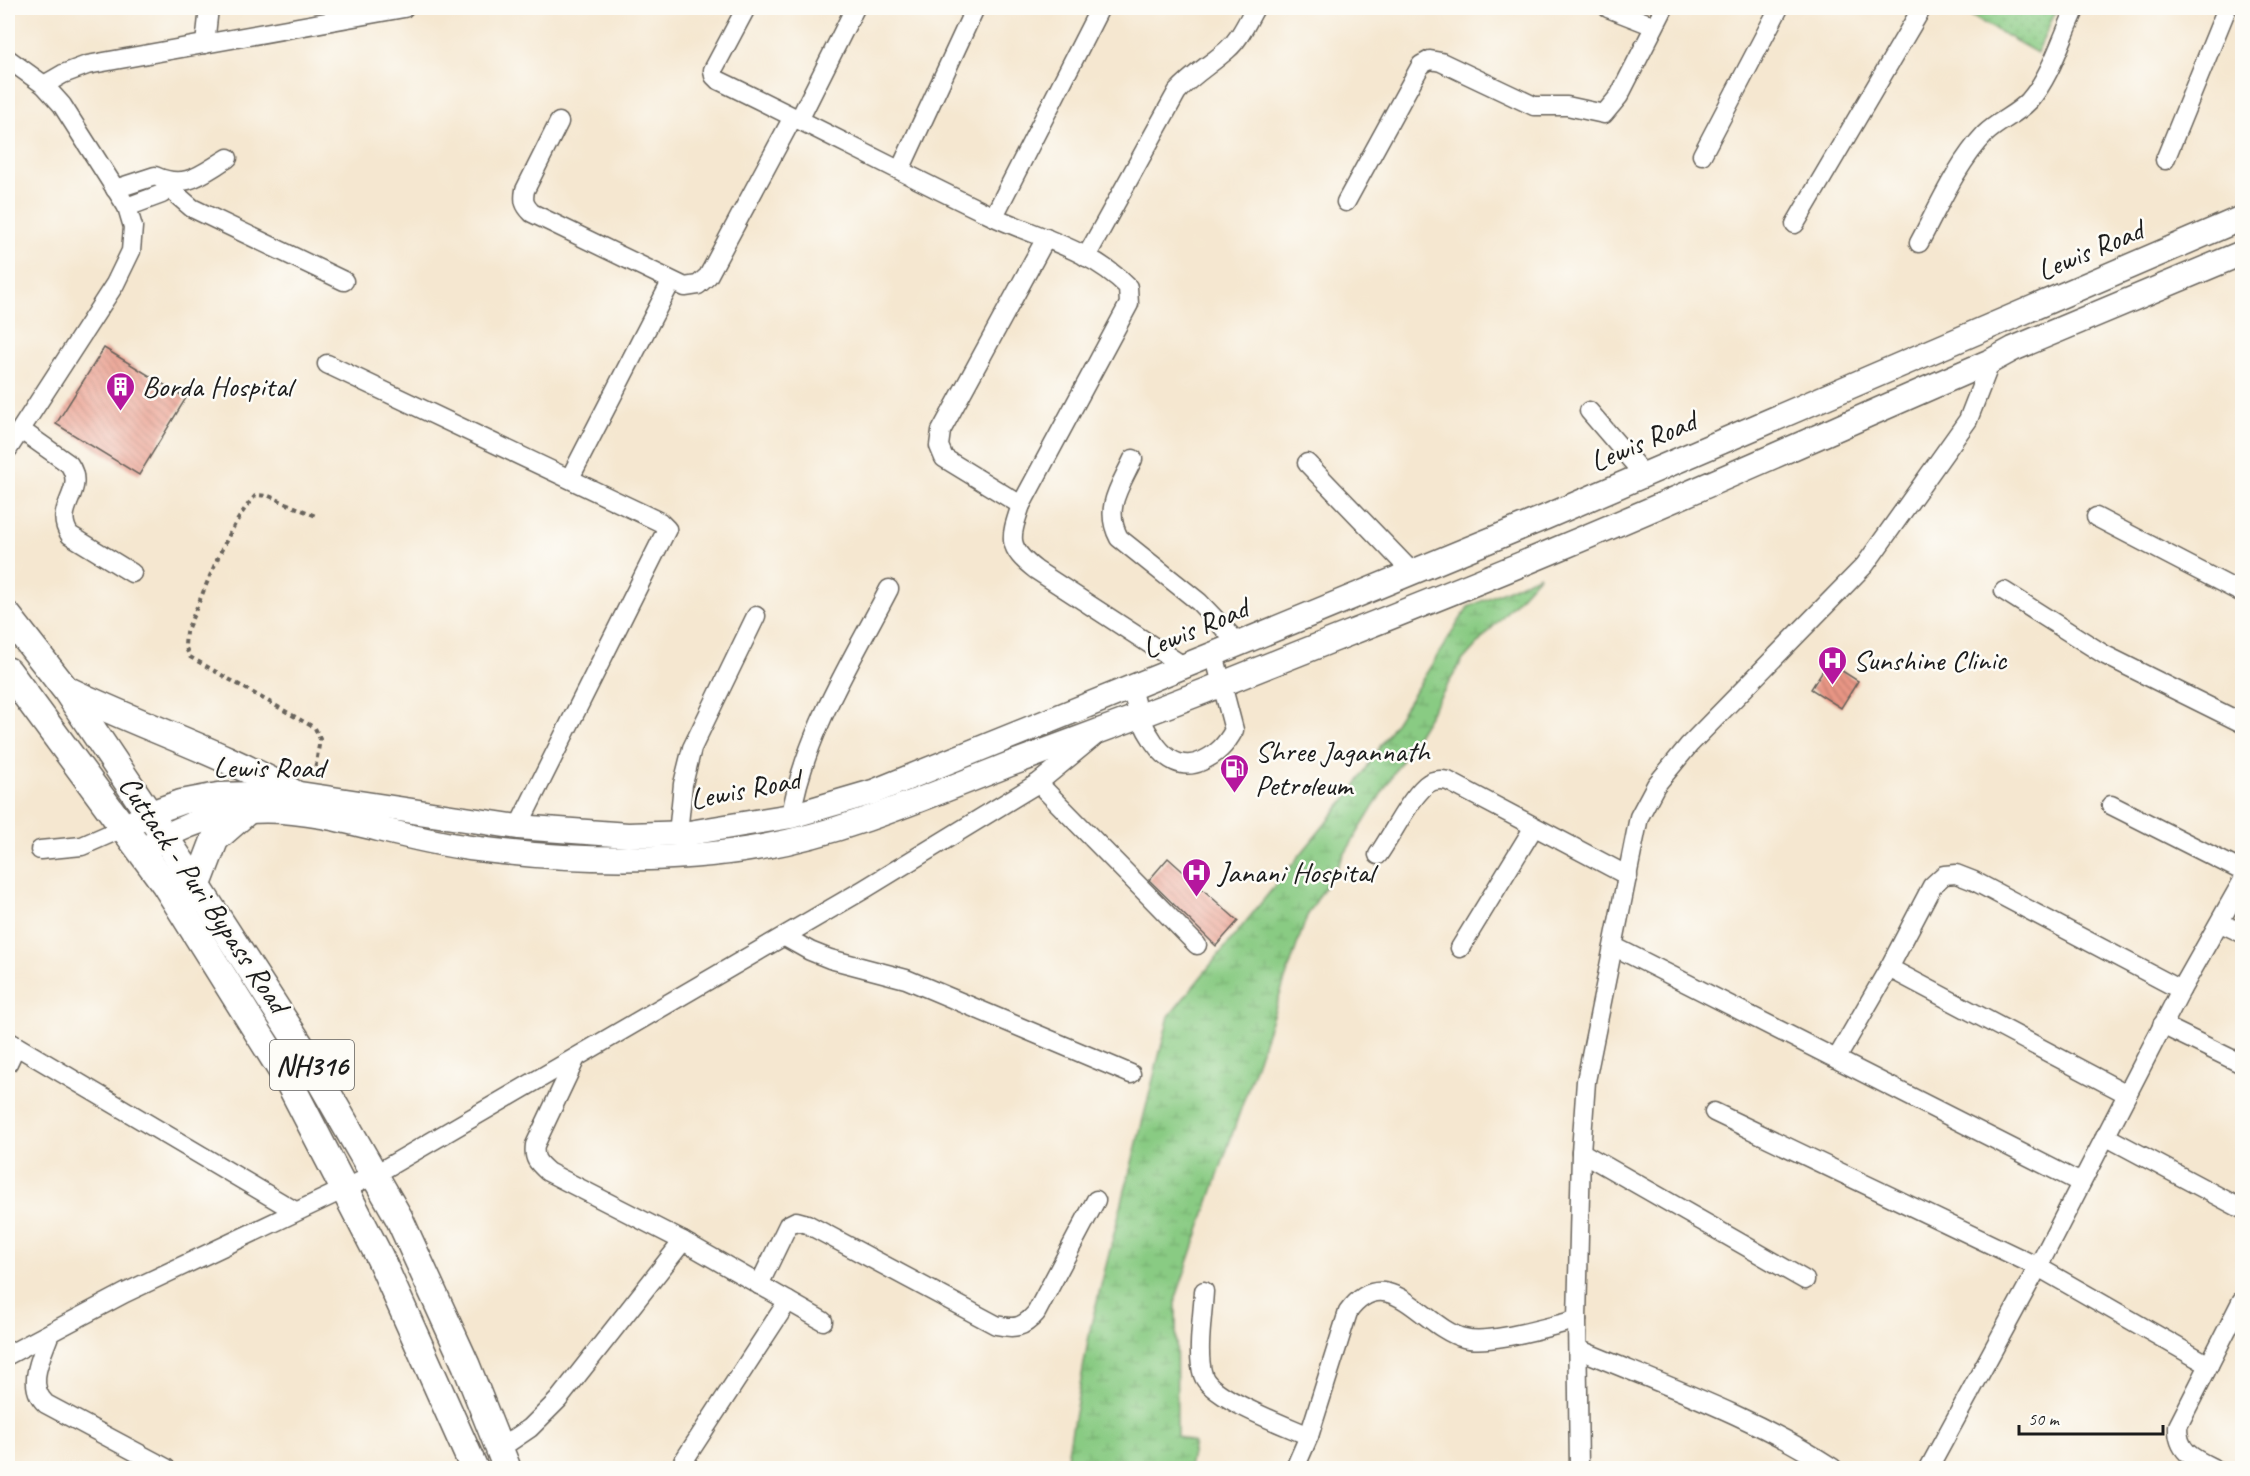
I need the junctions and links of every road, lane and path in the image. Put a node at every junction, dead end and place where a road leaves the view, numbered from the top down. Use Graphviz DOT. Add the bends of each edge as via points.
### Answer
graph roads {
  1 [pos="209,8"];
  2 [pos="404,8"];
  3 [pos="746,8"];
  4 [pos="855,8"];
  5 [pos="975,8"];
  6 [pos="1100,8"];
  7 [pos="1255,8"];
  8 [pos="1608,8"];
  9 [pos="1664,8"];
  10 [pos="1779,8"];
  11 [pos="1922,8"];
  12 [pos="2076,8"];
  13 [pos="2227,8"];
  14 [pos="1654,26"];
  15 [pos="205,44"];
  16 [pos="8,59"];
  17 [pos="44,85"];
  18 [pos="796,118"];
  19 [pos="559,122"];
  20 [pos="1702,155"];
  21 [pos="228,158"];
  22 [pos="2165,160"];
  23 [pos="900,170"];
  24 [pos="170,183"];
  25 [pos="115,189"];
  26 [pos="1346,202"];
  27 [pos="126,207"];
  28 [pos="994,216"];
  29 [pos="2242,218"];
  30 [pos="1795,224"];
  31 [pos="1046,238"];
  32 [pos="1919,243"];
  33 [pos="2242,253"];
  34 [pos="1086,257"];
  35 [pos="344,281"];
  36 [pos="671,282"];
  37 [pos="1991,361"];
  38 [pos="327,364"];
  39 [pos="1855,385"];
  40 [pos="1589,411"];
  41 [pos="1871,413"];
  42 [pos="21,430"];
  43 [pos="8,449"];
  44 [pos="1133,459"];
  45 [pos="1306,463"];
  46 [pos="1644,475"];
  47 [pos="570,478"];
  48 [pos="1022,505"];
  49 [pos="318,517"];
  50 [pos="2096,517"];
  51 [pos="1411,571"];
  52 [pos="132,573"];
  53 [pos="889,589"];
  54 [pos="2004,591"];
  55 [pos="2242,593"];
  56 [pos="8,616"];
  57 [pos="756,616"];
  58 [pos="1239,644"];
  59 [pos="1214,654"];
  60 [pos="1185,667"];
  61 [pos="15,680"];
  62 [pos="1224,683"];
  63 [pos="1131,688"];
  64 [pos="66,690"];
  65 [pos="1138,718"];
  66 [pos="2242,723"];
  67 [pos="1098,734"];
  68 [pos="1038,783"];
  69 [pos="303,794"];
  70 [pos="2111,805"];
  71 [pos="247,811"];
  72 [pos="148,814"];
  73 [pos="791,816"];
  74 [pos="1534,826"];
  75 [pos="519,827"];
  76 [pos="123,828"];
  77 [pos="678,834"];
  78 [pos="164,836"];
  79 [pos="40,850"];
  80 [pos="140,852"];
  81 [pos="1378,855"];
  82 [pos="2242,871"];
  83 [pos="1628,876"];
  84 [pos="2242,882"];
  85 [pos="197,886"];
  86 [pos="2221,923"];
  87 [pos="2242,933"];
  88 [pos="785,936"];
  89 [pos="1197,945"];
  90 [pos="1615,947"];
  91 [pos="1460,948"];
  92 [pos="1889,968"];
  93 [pos="2181,990"];
  94 [pos="2162,1026"];
  95 [pos="12,1043"];
  96 [pos="576,1058"];
  97 [pos="1837,1058"];
  98 [pos="8,1063"];
  99 [pos="2242,1064"];
  100 [pos="1131,1074"];
  101 [pos="2127,1094"];
  102 [pos="1714,1112"];
  103 [pos="2105,1136"];
  104 [pos="1581,1152"];
  105 [pos="374,1175"];
  106 [pos="2081,1184"];
  107 [pos="343,1191"];
  108 [pos="1096,1200"];
  109 [pos="2242,1209"];
  110 [pos="295,1211"];
  111 [pos="683,1241"];
  112 [pos="2038,1267"];
  113 [pos="1805,1280"];
  114 [pos="759,1285"];
  115 [pos="1204,1291"];
  116 [pos="2242,1300"];
  117 [pos="788,1301"];
  118 [pos="1577,1320"];
  119 [pos="823,1321"];
  120 [pos="2236,1328"];
  121 [pos="50,1333"];
  122 [pos="1578,1349"];
  123 [pos="8,1355"];
  124 [pos="2209,1365"];
  125 [pos="1309,1436"];
  126 [pos="503,1459"];
  127 [pos="166,1468"];
  128 [pos="474,1468"];
  129 [pos="679,1468"];
  130 [pos="1295,1468"];
  131 [pos="1579,1468"];
  132 [pos="1833,1468"];
  133 [pos="1929,1468"];
  134 [pos="2213,1468"];
  1 -- 15 [label="street"];
  2 -- 15 [label="street"];
  3 -- 18 [label="street" via="713,70 714,76"];
  4 -- 18 [label="street"];
  5 -- 23 [label="street"];
  6 -- 28 [label="street"];
  7 -- 34 [label="street" via="1227,50 1193,74 1177,92"];
  8 -- 14 [label="street"];
  9 -- 14 [label="street"];
  10 -- 20 [label="street"];
  11 -- 30 [label="street"];
  12 -- 32 [label="street" via="2029,101 1973,147"];
  13 -- 22 [label="street"];
  14 -- 26 [label="street" via="1619,96 1604,114 1567,106 1545,108 1441,62 1430,60 1421,65"];
  15 -- 17 [label="street" via="87,65"];
  16 -- 17 [label="street"];
  17 -- 25 [label="street" via="62,105"];
  18 -- 23 [label="street"];
  18 -- 36 [label="street" via="708,276 698,285 685,287"];
  19 -- 36 [label="street" via="525,190 526,206 532,213"];
  21 -- 24 [label="street" via="189,181"];
  23 -- 28 [label="street"];
  24 -- 25 [label="street" via="155,176"];
  24 -- 27 [label="street" via="162,194"];
  24 -- 35 [label="street" via="192,208"];
  25 -- 27 [label="street"];
  27 -- 42 [label="street" via="133,227 131,251 115,284"];
  28 -- 31 [label="street"];
  29 -- 39 [label="main road, Lewis Road"];
  31 -- 34 [label="street"];
  31 -- 48 [label="street" via="941,431 939,446 944,458"];
  33 -- 37 [label="main road, Lewis Road"];
  34 -- 48 [label="street" via="1117,275 1128,287 1129,304"];
  36 -- 47 [label="street"];
  37 -- 41 [label="main road, Lewis Road"];
  37 -- 83 [label="street" via="1968,420 1865,565 1689,745 1656,786 1639,817"];
  38 -- 47 [label="street"];
  39 -- 41 [label="main road"];
  39 -- 46 [label="main road, Lewis Road"];
  40 -- 46 [label="street"];
  41 -- 62 [label="main road, Lewis Road" via="1560,548"];
  42 -- 43 [label="street"];
  42 -- 52 [label="street" via="69,464 74,472 76,483 63,513 64,526 70,534"];
  44 -- 58 [label="street" via="1112,506 1111,523 1119,538 1199,602"];
  45 -- 51 [label="street"];
  46 -- 51 [label="main road, Lewis Road"];
  47 -- 75 [label="street" via="660,522 667,533"];
  48 -- 60 [label="street" via="1011,533 1013,546 1022,559"];
  49 -- 69 [label="path" via="268,496 256,495 232,531 186,632 185,646 190,657 208,669 315,728 320,740"];
  50 -- 55 [label="street"];
  51 -- 58 [label="main road, Lewis Road"];
  53 -- 73 [label="street" via="817,729"];
  54 -- 66 [label="street" via="2105,655"];
  56 -- 64 [label="highway, NH316"];
  57 -- 77 [label="street" via="692,748 683,784"];
  58 -- 59 [label="main road, Lewis Road"];
  59 -- 60 [label="main road, Lewis Road"];
  59 -- 62 [label="street"];
  60 -- 63 [label="main road, Lewis Road"];
  61 -- 76 [label="highway, Cuttack - Puri Bypass Road / NH316"];
  62 -- 65 [label="main road, Lewis Road"];
  62 -- 65 [label="street" via="1234,730 1216,755 1197,764 1183,766 1165,757"];
  63 -- 65 [label="street"];
  63 -- 73 [label="main road, Lewis Road" via="873,792"];
  64 -- 69 [label="highway"];
  64 -- 72 [label="highway, Cuttack - Puri Bypass Road / NH316"];
  65 -- 67 [label="main road, Lewis Road"];
  67 -- 68 [label="street"];
  67 -- 71 [label="main road, Lewis Road" via="888,813 807,838 699,856 631,860 552,858 462,847 290,809"];
  68 -- 88 [label="street"];
  68 -- 89 [label="street"];
  69 -- 72 [label="main road, Lewis Road" via="218,795"];
  69 -- 75 [label="main road, Lewis Road"];
  70 -- 82 [label="street"];
  71 -- 78 [label="main road, Lewis Road"];
  71 -- 85 [label="highway" via="215,839"];
  72 -- 76 [label="main road, Lewis Road"];
  72 -- 78 [label="highway, Cuttack - Puri Bypass Road / NH316"];
  73 -- 77 [label="main road, Lewis Road"];
  74 -- 81 [label="street" via="1438,779 1426,785"];
  74 -- 83 [label="street"];
  74 -- 91 [label="street"];
  75 -- 77 [label="main road, Lewis Road" via="628,835"];
  76 -- 79 [label="street" via="82,846"];
  76 -- 80 [label="highway, Cuttack - Puri Bypass Road / NH316"];
  78 -- 80 [label="main road, Lewis Road"];
  78 -- 85 [label="highway, Cuttack - Puri Bypass Road / NH316"];
  80 -- 107 [label="highway, Cuttack - Puri Bypass Road / NH316" via="165,884 289,1082"];
  83 -- 90 [label="street"];
  84 -- 86 [label="street"];
  85 -- 105 [label="highway, Cuttack - Puri Bypass Road / NH316" via="301,1047"];
  86 -- 87 [label="street"];
  86 -- 93 [label="street"];
  88 -- 96 [label="street"];
  88 -- 100 [label="street" via="830,959 906,979"];
  90 -- 97 [label="street"];
  90 -- 104 [label="street" via="1586,1081"];
  92 -- 93 [label="street" via="1932,886 1944,875 1956,874"];
  92 -- 97 [label="street"];
  92 -- 101 [label="street"];
  93 -- 94 [label="street"];
  94 -- 99 [label="street"];
  94 -- 101 [label="street"];
  95 -- 98 [label="street"];
  95 -- 110 [label="street"];
  96 -- 105 [label="street"];
  96 -- 111 [label="street" via="535,1145 537,1162 548,1172"];
  97 -- 106 [label="street"];
  101 -- 103 [label="street"];
  102 -- 112 [label="street"];
  103 -- 106 [label="street"];
  103 -- 109 [label="street"];
  104 -- 113 [label="street"];
  104 -- 118 [label="street"];
  105 -- 107 [label="street"];
  105 -- 126 [label="highway, Cuttack - Puri Bypass Road / NH316" via="466,1365"];
  106 -- 112 [label="street"];
  107 -- 110 [label="street"];
  107 -- 128 [label="highway, Cuttack - Puri Bypass Road / NH316" via="380,1258"];
  108 -- 114 [label="street" via="1036,1313 1015,1329 996,1325 796,1221 788,1225"];
  110 -- 121 [label="street"];
  111 -- 114 [label="street"];
  111 -- 126 [label="street" via="558,1400"];
  112 -- 124 [label="street"];
  112 -- 133 [label="street"];
  114 -- 117 [label="street"];
  115 -- 125 [label="street" via="1201,1367 1207,1384"];
  116 -- 120 [label="street"];
  117 -- 119 [label="street"];
  117 -- 129 [label="street"];
  118 -- 122 [label="street"];
  118 -- 125 [label="street" via="1484,1340 1463,1338 1398,1296 1375,1290 1358,1297 1348,1312"];
  120 -- 124 [label="street"];
  121 -- 123 [label="street"];
  121 -- 127 [label="street" via="34,1381 37,1396"];
  122 -- 131 [label="street"];
  122 -- 132 [label="street" via="1800,1447"];
  124 -- 134 [label="street" via="2178,1426 2178,1440 2186,1452"];
  125 -- 130 [label="street"];
}
